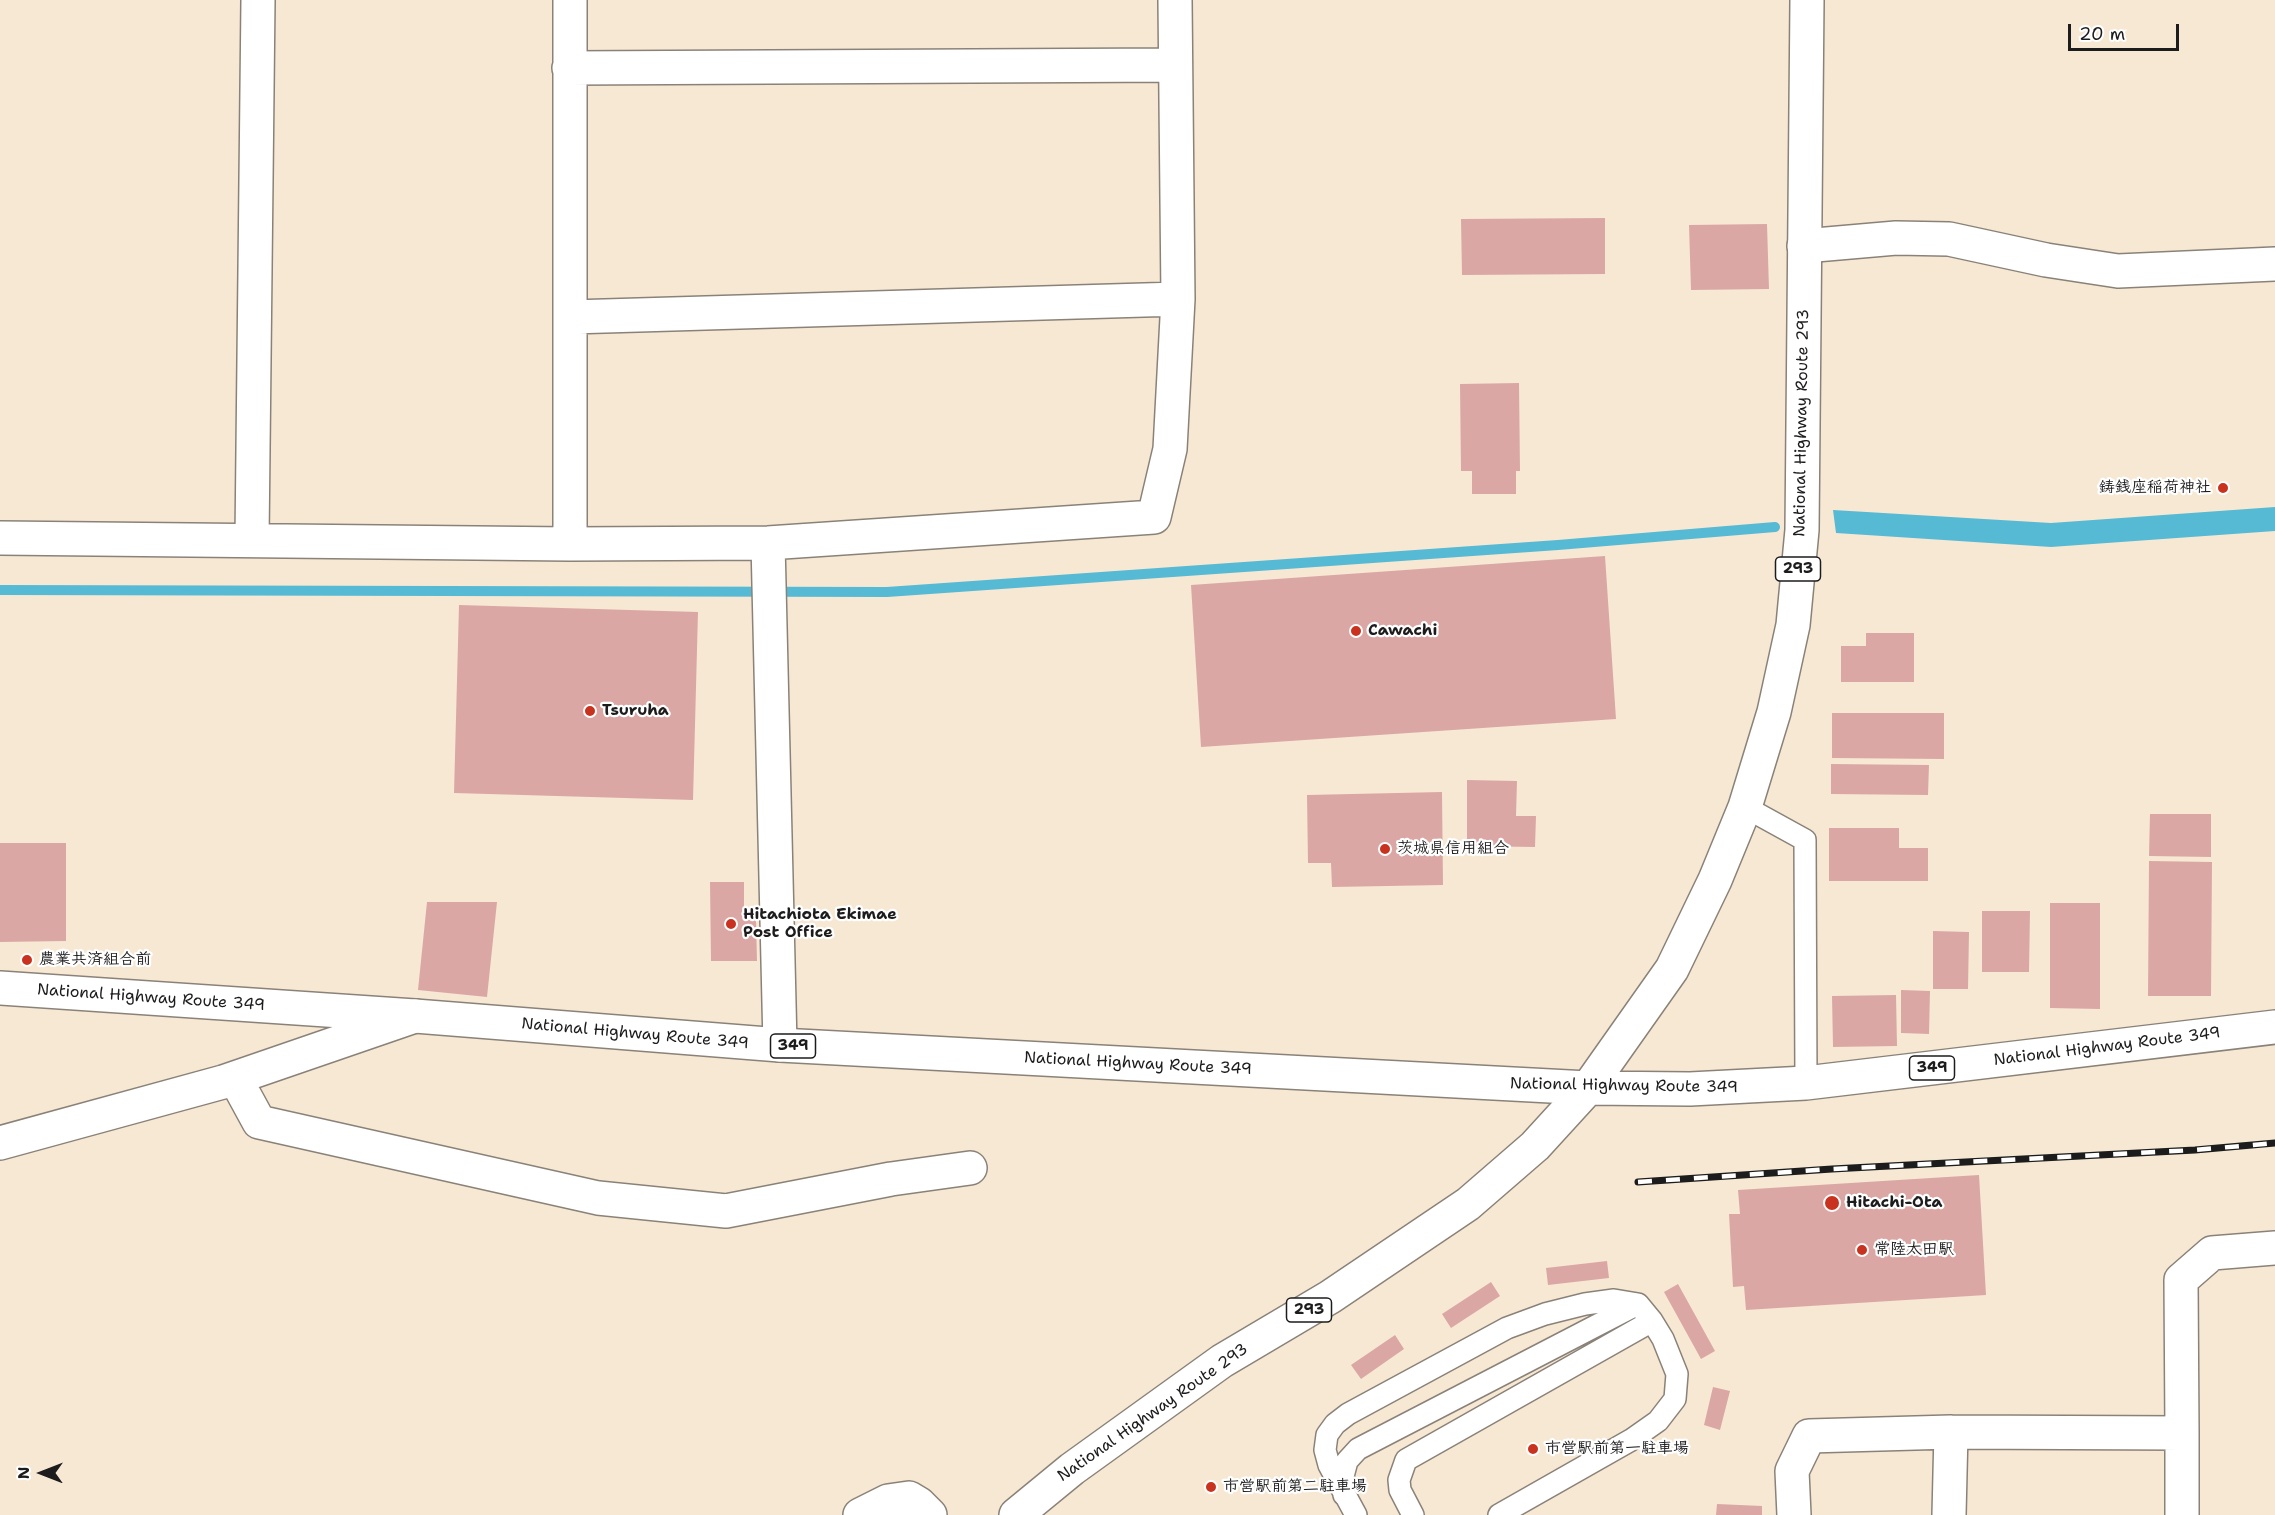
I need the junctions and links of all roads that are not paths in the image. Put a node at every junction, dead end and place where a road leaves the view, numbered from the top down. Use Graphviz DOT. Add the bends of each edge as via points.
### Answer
graph roads {
  1 [pos="258,0"];
  2 [pos="570,0"];
  3 [pos="1175,0"];
  4 [pos="1807,0"];
  5 [pos="1175,65"];
  6 [pos="569,68"];
  7 [pos="1804,246"];
  8 [pos="2275,264"];
  9 [pos="1178,299"];
  10 [pos="571,317"];
  11 [pos="0,538"];
  12 [pos="252,540"];
  13 [pos="768,543"];
  14 [pos="570,544"];
  15 [pos="1745,807"];
  16 [pos="0,988"];
  17 [pos="415,1016"];
  18 [pos="2275,1027"];
  19 [pos="780,1045"];
  20 [pos="236,1078"];
  21 [pos="1806,1083"];
  22 [pos="1588,1089"];
  23 [pos="0,1143"];
  24 [pos="970,1168"];
  25 [pos="2275,1248"];
  26 [pos="1638,1304"];
  27 [pos="1652,1321"];
  28 [pos="1951,1432"];
  29 [pos="2182,1433"];
  30 [pos="1344,1495"];
  31 [pos="860,1515"];
  32 [pos="930,1515"];
  33 [pos="1016,1515"];
  34 [pos="1356,1515"];
  35 [pos="1413,1515"];
  36 [pos="1498,1515"];
  37 [pos="1794,1515"];
  38 [pos="1949,1515"];
  39 [pos="2182,1515"];
  1 -- 12 [label="main road"];
  2 -- 6 [label="main road"];
  3 -- 5 [label="main road"];
  4 -- 7 [label="main road, National Highway Route 293 / 293"];
  5 -- 6 [label="main road"];
  5 -- 9 [label="main road"];
  6 -- 10 [label="main road"];
  7 -- 8 [label="main road" via="1896,238 1949,239 2118,271"];
  7 -- 15 [label="main road, National Highway Route 293 / 293" via="1802,530 1793,625 1774,712"];
  9 -- 10 [label="main road"];
  9 -- 13 [label="main road" via="1170,448 1154,516"];
  10 -- 14 [label="main road"];
  11 -- 12 [label="main road"];
  12 -- 14 [label="main road"];
  13 -- 14 [label="main road"];
  13 -- 19 [label="main road"];
  15 -- 21 [label="lane" via="1805,840"];
  15 -- 22 [label="main road, National Highway Route 293 / 293" via="1715,880 1671,969"];
  16 -- 17 [label="main road, National Highway Route 349 / 349"];
  17 -- 19 [label="main road, National Highway Route 349 / 349"];
  17 -- 20 [label="main road"];
  18 -- 21 [label="main road, National Highway Route 349 / 349"];
  19 -- 22 [label="main road, National Highway Route 349 / 349"];
  20 -- 23 [label="main road"];
  20 -- 24 [label="main road" via="259,1122 598,1198 726,1211"];
  21 -- 22 [label="main road, National Highway Route 349 / 349"];
  22 -- 33 [label="main road, National Highway Route 293 / 293" via="1535,1146 1468,1204 1330,1297 1221,1361 1072,1469"];
  25 -- 29 [label="main road" via="2212,1253 2181,1280"];
  26 -- 27 [label="lane"];
  26 -- 30 [label="lane" via="1358,1449 1347,1461 1342,1480"];
  26 -- 30 [label="lane" via="1614,1300 1586,1304 1508,1328 1348,1414 1327,1435 1326,1450"];
  27 -- 35 [label="lane" via="1406,1460 1400,1490"];
  27 -- 36 [label="lane" via="1677,1374 1675,1399 1658,1421"];
  28 -- 29 [label="main road"];
  28 -- 37 [label="main road" via="1809,1436 1792,1471"];
  28 -- 38 [label="main road"];
  29 -- 39 [label="main road"];
  30 -- 34 [label="lane"];
  31 -- 32 [label="main road" via="888,1501 909,1498"];
}
